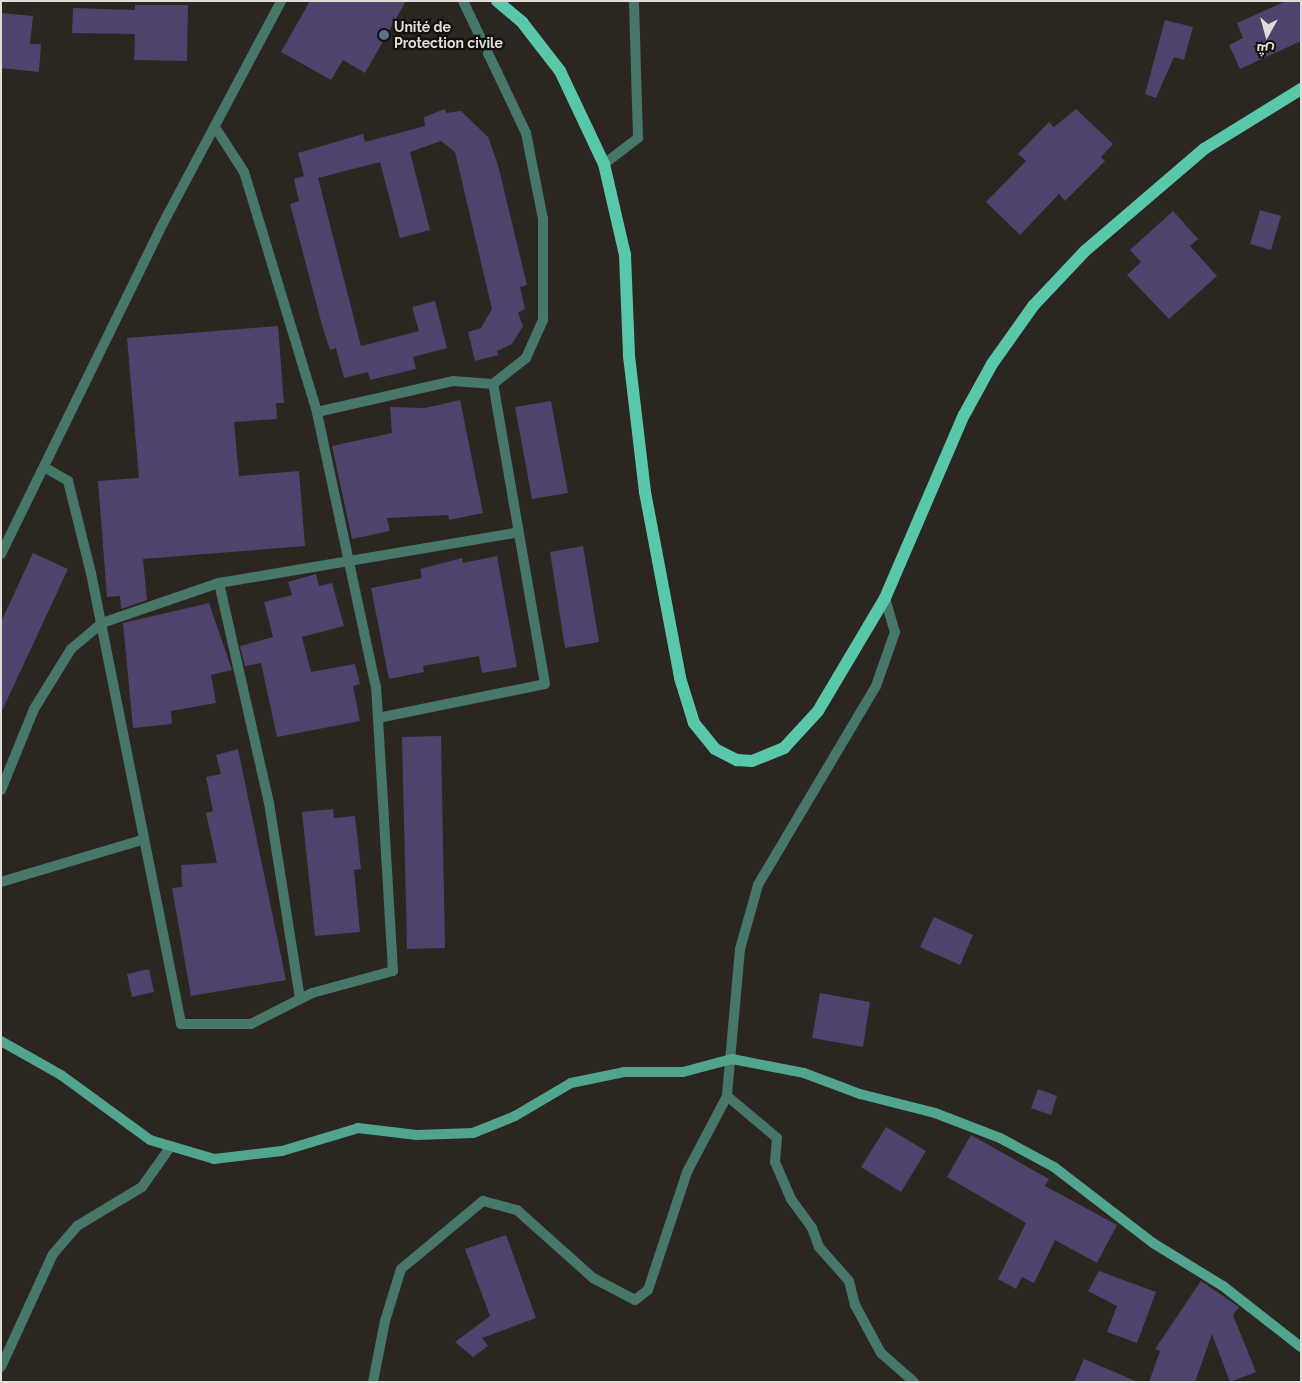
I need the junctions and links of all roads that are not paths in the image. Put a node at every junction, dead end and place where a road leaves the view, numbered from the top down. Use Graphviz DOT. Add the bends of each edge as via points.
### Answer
graph roads {
  1 [pos="280,1"];
  2 [pos="463,1"];
  3 [pos="497,1"];
  4 [pos="634,1"];
  5 [pos="1301,89"];
  6 [pos="215,126"];
  7 [pos="604,164"];
  8 [pos="493,384"];
  9 [pos="316,412"];
  10 [pos="44,467"];
  11 [pos="515,533"];
  12 [pos="1,554"];
  13 [pos="347,561"];
  14 [pos="220,583"];
  15 [pos="885,598"];
  16 [pos="102,623"];
  17 [pos="378,718"];
  18 [pos="1,790"];
  19 [pos="142,840"];
  20 [pos="1,882"];
  21 [pos="300,999"];
  22 [pos="1,1041"];
  23 [pos="732,1059"];
  24 [pos="727,1096"];
  25 [pos="171,1146"];
  26 [pos="1301,1347"];
  27 [pos="1,1367"];
  28 [pos="373,1382"];
  29 [pos="914,1382"];
  1 -- 6 [label="street"];
  2 -- 8 [label="street" via="526,133 543,218 543,320 526,358"];
  3 -- 7 [label="main road" via="522,22 560,71"];
  4 -- 7 [label="street" via="638,138"];
  5 -- 15 [label="main road" via="1204,149 1085,251 1034,305 992,364 964,415"];
  6 -- 9 [label="street" via="244,172"];
  6 -- 10 [label="street"];
  7 -- 15 [label="main road" via="625,255 630,356 645,492 680,678 694,723 707,742 737,760 752,761 784,748 818,711"];
  8 -- 9 [label="street" via="453,381"];
  8 -- 11 [label="street"];
  9 -- 13 [label="street"];
  10 -- 12 [label="street"];
  10 -- 16 [label="street" via="68,481"];
  11 -- 13 [label="street"];
  11 -- 17 [label="street" via="546,684"];
  13 -- 14 [label="street"];
  13 -- 17 [label="street" via="376,688"];
  14 -- 16 [label="street"];
  14 -- 21 [label="street" via="269,803"];
  15 -- 23 [label="street" via="895,632 876,686 758,885 740,949"];
  16 -- 18 [label="street" via="71,648 39,702"];
  16 -- 19 [label="street"];
  17 -- 21 [label="street" via="393,971"];
  19 -- 20 [label="street"];
  19 -- 21 [label="street" via="181,1024 251,1024"];
  22 -- 25 [label="street" via="61,1075 150,1140"];
  23 -- 24 [label="street"];
  23 -- 25 [label="street" via="683,1072 624,1072 571,1083 515,1116 474,1133 416,1136 358,1128 282,1151 214,1159"];
  23 -- 26 [label="street" via="804,1073 1000,1138 1054,1167 1153,1243 1223,1286"];
  24 -- 28 [label="street" via="688,1172 648,1290 635,1300 593,1278 517,1210 483,1201 401,1269 384,1321"];
  24 -- 29 [label="street" via="778,1138 774,1162 791,1199 812,1228 819,1247 849,1281 855,1305 881,1353"];
  25 -- 27 [label="street" via="142,1187 77,1226 53,1254"];
}
